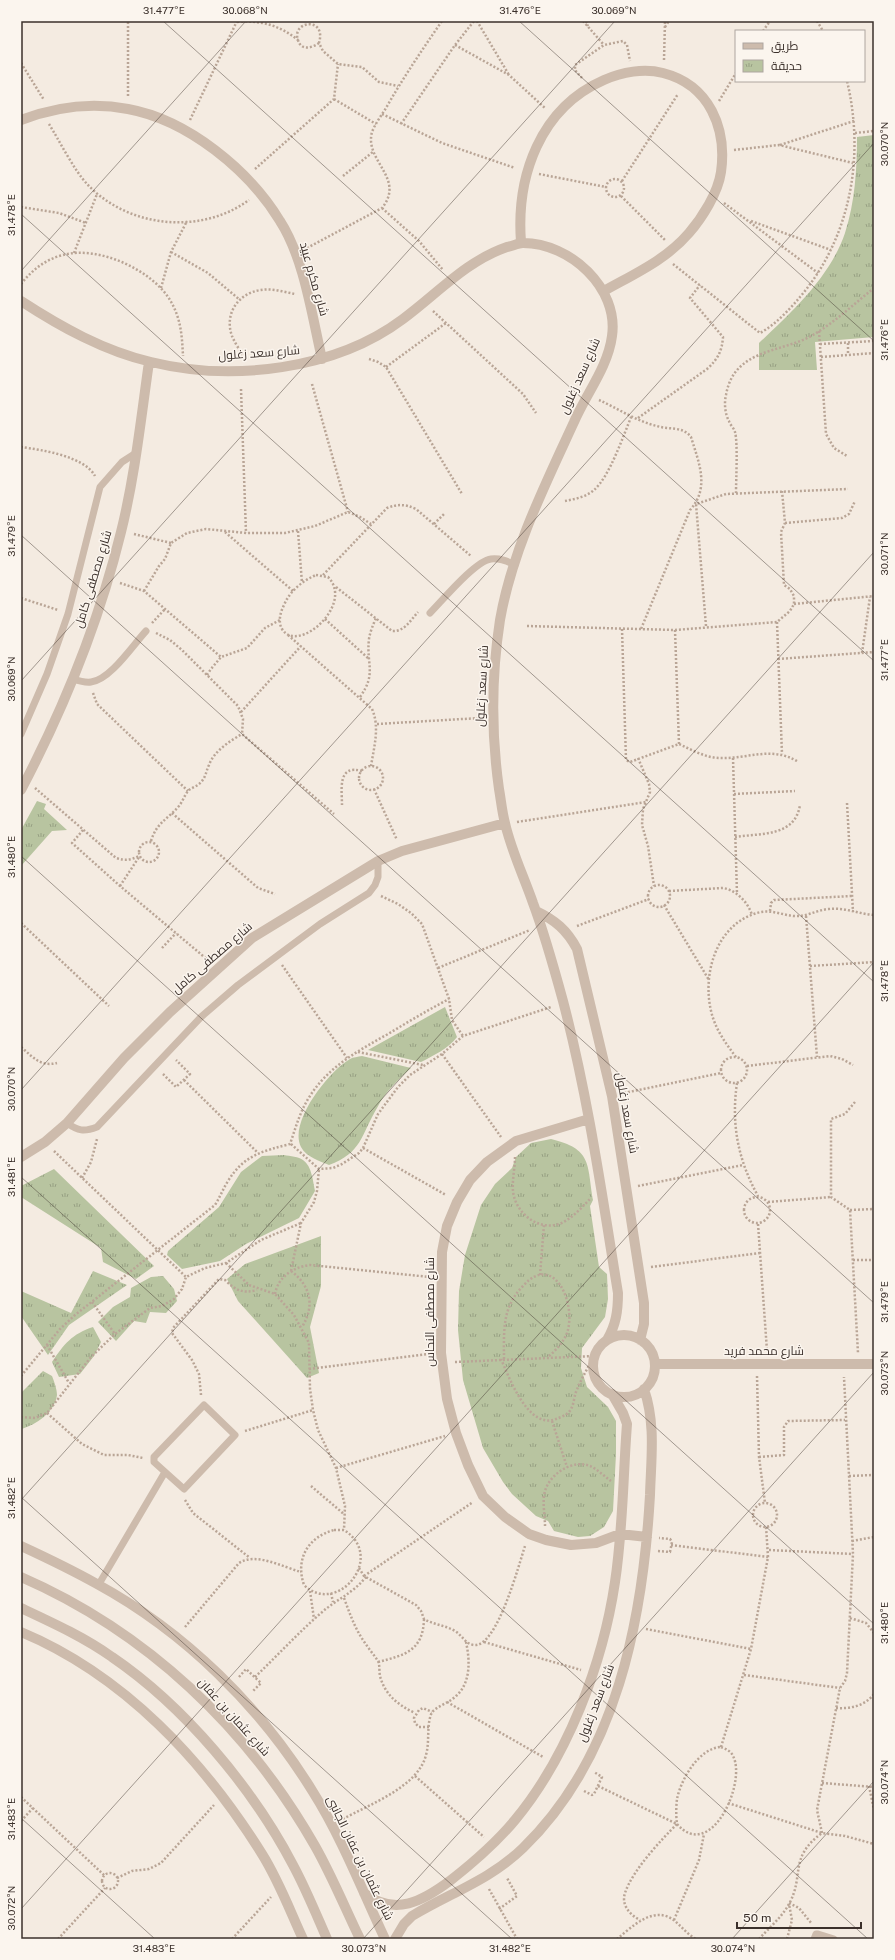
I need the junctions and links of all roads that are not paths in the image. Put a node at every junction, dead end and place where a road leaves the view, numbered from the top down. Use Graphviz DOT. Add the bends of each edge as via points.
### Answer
graph roads {
  1 [pos="21,120"];
  2 [pos="521,242"];
  3 [pos="604,291"];
  4 [pos="21,301"];
  5 [pos="322,359"];
  6 [pos="149,362"];
  7 [pos="136,453"];
  8 [pos="515,565"];
  9 [pos="430,614"];
  10 [pos="146,631"];
  11 [pos="73,679"];
  12 [pos="21,734"];
  13 [pos="21,790"];
  14 [pos="505,823"];
  15 [pos="378,861"];
  16 [pos="536,910"];
  17 [pos="588,1119"];
  18 [pos="67,1123"];
  19 [pos="21,1157"];
  20 [pos="607,1340"];
  21 [pos="640,1340"];
  22 [pos="654,1364"];
  23 [pos="874,1364"];
  24 [pos="644,1390"];
  25 [pos="612,1394"];
  26 [pos="165,1472"];
  27 [pos="620,1534"];
  28 [pos="647,1537"];
  29 [pos="21,1546"];
  30 [pos="21,1577"];
  31 [pos="98,1584"];
  32 [pos="21,1608"];
  33 [pos="21,1632"];
  34 [pos="364,1893"];
  35 [pos="815,1937"];
  36 [pos="303,1939"];
  37 [pos="327,1939"];
  38 [pos="360,1939"];
  39 [pos="385,1939"];
  40 [pos="395,1939"];
  41 [pos="834,1939"];
  1 -- 5 [label="street, شارع مكرم عبيد" via="46,111 89,106 128,109 157,117 185,131 217,152 259,192 281,221 296,254"];
  2 -- 3 [label="street, شارع سعد زغلول" via="554,249 583,266"];
  2 -- 3 [label="street" via="520,206 527,172 543,134 554,116 572,99 611,76 648,70 664,73 685,82 701,95 713,111 720,130 720,174 713,195 689,233 664,257"];
  2 -- 5 [label="street, شارع سعد زغلول" via="478,260 372,340"];
  3 -- 8 [label="street, شارع سعد زغلول" via="612,313 612,336 605,359 531,516"];
  4 -- 6 [label="street, شارع سعد زغلول" via="75,333"];
  5 -- 6 [label="street, شارع سعد زغلول" via="287,366 231,370 183,368"];
  6 -- 7 [label="street, شارع مصطفى كامل"];
  7 -- 11 [label="street, شارع مصطفى كامل" via="122,530 92,630"];
  7 -- 12 [label="lane" via="114,470 100,487 68,614 47,674"];
  8 -- 9 [label="lane" via="497,559 479,563"];
  8 -- 14 [label="street, شارع سعد زغلول" via="501,614 494,666 493,744"];
  10 -- 11 [label="lane" via="101,679 93,682"];
  11 -- 13 [label="street, شارع مصطفى كامل" via="47,741"];
  14 -- 15 [label="street, شارع مصطفى كامل" via="402,851"];
  14 -- 16 [label="street, شارع سعد زغلول"];
  15 -- 18 [label="street, شارع مصطفى كامل" via="252,938 217,968 124,1058"];
  15 -- 18 [label="lane" via="378,877 369,893 320,924 238,985 201,1017 97,1127 82,1131"];
  16 -- 17 [label="street, شارع سعد زغلول" via="563,1003"];
  16 -- 21 [label="street, شارع سعد زغلول" via="552,918 565,930 577,949 612,1096 644,1304 644,1324"];
  17 -- 20 [label="street, شارع سعد زغلول" via="618,1293 617,1316"];
  17 -- 27 [label="street, شارع مصطفى النحاس" via="516,1141 487,1162 470,1180 447,1226 442,1252 442,1358 447,1398 456,1433 483,1496 505,1517 530,1534 546,1540 571,1545 584,1544 596,1543"];
  18 -- 19 [label="street, شارع مصطفى كامل"];
  20 -- 21 [label="street" via="629,1335"];
  20 -- 25 [label="street" via="594,1356 594,1374 604,1390"];
  21 -- 22 [label="street" via="652,1354"];
  22 -- 23 [label="street, شارع محمد فريد"];
  22 -- 24 [label="street" via="654,1374"];
  24 -- 25 [label="street" via="622,1397"];
  24 -- 28 [label="street, شارع سعد زغلول" via="652,1433"];
  25 -- 27 [label="street, شارع سعد زغلول" via="627,1424"];
  26 -- 26 [label="lane" via="154,1457 204,1405 235,1435 185,1489"];
  26 -- 31 [label="lane"];
  27 -- 28 [label="street"];
  27 -- 34 [label="street, شارع سعد زغلول" via="616,1581 607,1628 593,1673 576,1716 535,1792 493,1845 446,1883 421,1899 395,1906 372,1900"];
  28 -- 40 [label="street, شارع سعد زغلول" via="634,1627 614,1699 584,1766 561,1803 523,1848 500,1868 412,1916"];
  29 -- 31 [label="street, شارع عثمان بن عفان الجانبى"];
  30 -- 38 [label="street, شارع عثمان بن عفان" via="69,1600 120,1631 163,1662 204,1699 246,1746 283,1795 315,1846"];
  31 -- 34 [label="street, شارع عثمان بن عفان الجانبى" via="152,1618 196,1652 244,1701 292,1760 313,1792 332,1825"];
  32 -- 37 [label="street" via="111,1656 180,1712 226,1765 268,1822 293,1865"];
  33 -- 36 [label="street" via="84,1666 128,1697 168,1734 206,1775 263,1855"];
  34 -- 39 [label="street, شارع عثمان بن عفان الجانبى"];
  35 -- 41 [label="lane"];
}
